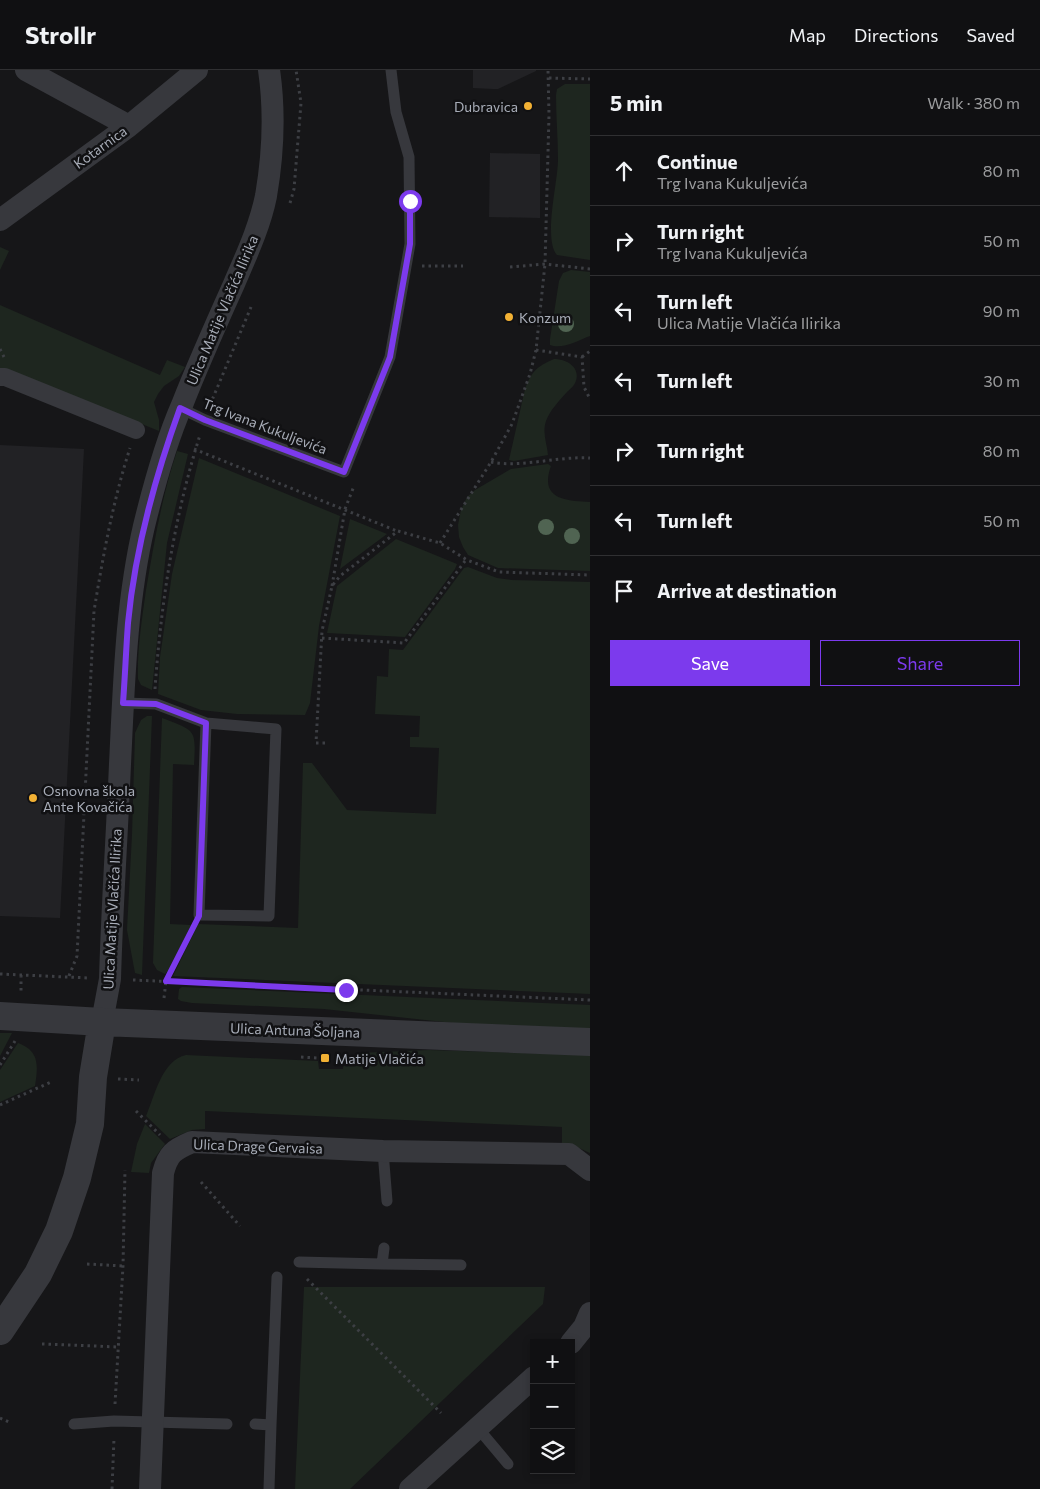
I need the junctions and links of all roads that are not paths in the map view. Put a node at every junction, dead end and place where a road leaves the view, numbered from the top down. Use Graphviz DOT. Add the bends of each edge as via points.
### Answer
graph roads {
  1 [pos="26,70"];
  2 [pos="197,70"];
  3 [pos="269,70"];
  4 [pos="390,70"];
  5 [pos="129,126"];
  6 [pos="0,220"];
  7 [pos="0,377"];
  8 [pos="180,408"];
  9 [pos="136,430"];
  10 [pos="123,703"];
  11 [pos="206,723"];
  12 [pos="0,1016"];
  13 [pos="102,1022"];
  14 [pos="590,1042"];
  15 [pos="383,1151"];
  16 [pos="590,1170"];
  17 [pos="387,1201"];
  18 [pos="384,1248"];
  19 [pos="299,1262"];
  20 [pos="382,1264"];
  21 [pos="461,1265"];
  22 [pos="277,1277"];
  23 [pos="0,1331"];
  24 [pos="530,1381"];
  25 [pos="154,1421"];
  26 [pos="74,1424"];
  27 [pos="227,1424"];
  28 [pos="255,1424"];
  29 [pos="271,1425"];
  30 [pos="477,1427"];
  31 [pos="508,1464"];
  32 [pos="150,1489"];
  33 [pos="269,1489"];
  34 [pos="410,1489"];
  1 -- 5 [label="street"];
  2 -- 5 [label="street, Kotarnica"];
  3 -- 8 [label="street, Ulica Matije Vlačića Ilirika" via="272,141 266,197 250,245"];
  4 -- 8 [label="lane, Trg Ivana Kukuljevića" via="396,112 409,157 410,244 390,357 344,472"];
  5 -- 6 [label="street, Kotarnica"];
  7 -- 9 [label="street"];
  8 -- 10 [label="street, Ulica Matije Vlačića Ilirika" via="152,493 144,529 128,622"];
  10 -- 11 [label="lane" via="156,704"];
  10 -- 13 [label="street, Ulica Matije Vlačića Ilirika" via="110,979"];
  11 -- 11 [label="lane" via="199,916 270,916 276,729"];
  12 -- 13 [label="street, Ulica Antuna Šoljana"];
  13 -- 14 [label="street, Ulica Antuna Šoljana"];
  13 -- 23 [label="street" via="93,1077 90,1124 77,1178 59,1231 38,1274"];
  15 -- 16 [label="street, Ulica Drage Gervaisa" via="569,1154"];
  15 -- 17 [label="lane"];
  15 -- 25 [label="street, Ulica Drage Gervaisa" via="192,1142 174,1150 166,1161 163,1174"];
  18 -- 20 [label="lane"];
  19 -- 20 [label="lane"];
  20 -- 21 [label="lane"];
  22 -- 29 [label="lane"];
  24 -- 30 [label="street"];
  25 -- 26 [label="lane"];
  25 -- 27 [label="lane"];
  25 -- 32 [label="street, Ulica Drage Gervaisa"];
  28 -- 29 [label="lane"];
  29 -- 33 [label="lane"];
  30 -- 31 [label="lane"];
  30 -- 34 [label="street"];
}
